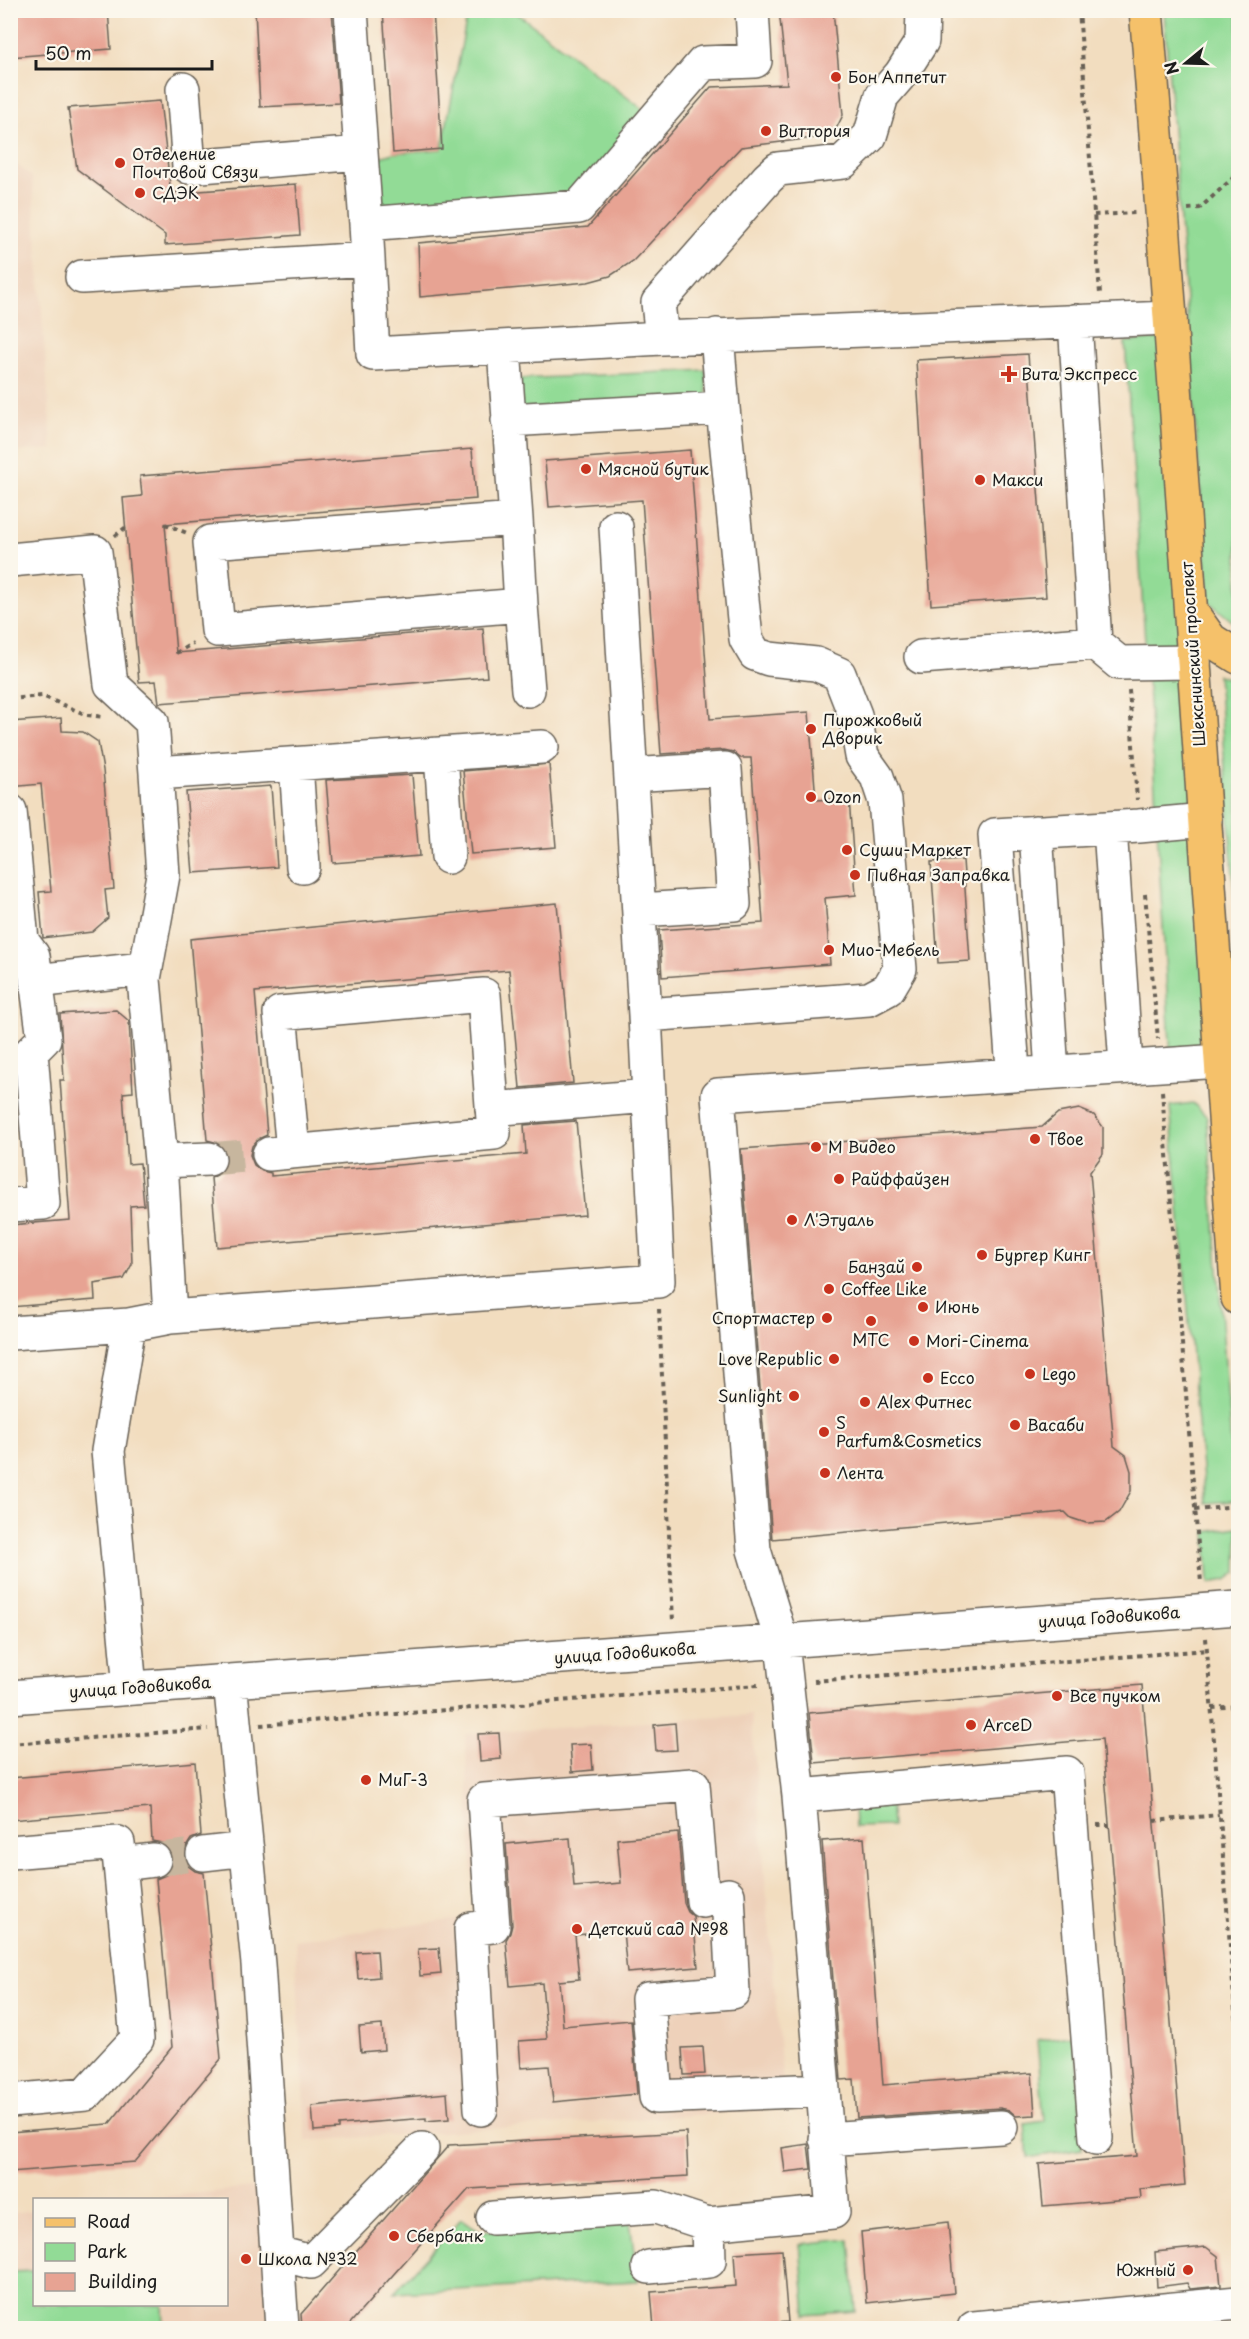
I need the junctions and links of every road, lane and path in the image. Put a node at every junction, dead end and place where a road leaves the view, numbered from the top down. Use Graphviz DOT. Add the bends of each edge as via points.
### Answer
graph roads {
  1 [pos="351,10"];
  2 [pos="752,10"];
  3 [pos="923,10"];
  4 [pos="1079,10"];
  5 [pos="1146,10"];
  6 [pos="183,89"];
  7 [pos="361,153"];
  8 [pos="366,224"];
  9 [pos="368,259"];
  10 [pos="82,277"];
  11 [pos="1170,318"];
  12 [pos="1088,321"];
  13 [pos="717,335"];
  14 [pos="662,338"];
  15 [pos="504,348"];
  16 [pos="723,408"];
  17 [pos="508,420"];
  18 [pos="516,519"];
  19 [pos="616,527"];
  20 [pos="10,560"];
  21 [pos="521,605"];
  22 [pos="1191,612"];
  23 [pos="1095,644"];
  24 [pos="921,657"];
  25 [pos="1239,657"];
  26 [pos="1194,662"];
  27 [pos="1127,663"];
  28 [pos="528,690"];
  29 [pos="10,699"];
  30 [pos="109,717"];
  31 [pos="542,747"];
  32 [pos="441,755"];
  33 [pos="296,764"];
  34 [pos="156,773"];
  35 [pos="631,775"];
  36 [pos="10,811"];
  37 [pos="1205,820"];
  38 [pos="1124,827"];
  39 [pos="1036,832"];
  40 [pos="448,857"];
  41 [pos="303,867"];
  42 [pos="1144,886"];
  43 [pos="14,904"];
  44 [pos="640,910"];
  45 [pos="16,942"];
  46 [pos="144,979"];
  47 [pos="36,981"];
  48 [pos="645,1015"];
  49 [pos="21,1054"];
  50 [pos="1012,1056"];
  51 [pos="1220,1061"];
  52 [pos="1160,1063"];
  53 [pos="1126,1066"];
  54 [pos="1052,1072"];
  55 [pos="649,1096"];
  56 [pos="492,1109"];
  57 [pos="209,1159"];
  58 [pos="161,1161"];
  59 [pos="10,1205"];
  60 [pos="658,1281"];
  61 [pos="1239,1298"];
  62 [pos="170,1317"];
  63 [pos="129,1325"];
  64 [pos="10,1333"];
  65 [pos="1239,1506"];
  66 [pos="1195,1510"];
  67 [pos="1239,1608"];
  68 [pos="1204,1610"];
  69 [pos="782,1642"];
  70 [pos="674,1650"];
  71 [pos="1208,1650"];
  72 [pos="230,1681"];
  73 [pos="786,1683"];
  74 [pos="130,1688"];
  75 [pos="10,1697"];
  76 [pos="1239,1706"];
  77 [pos="1212,1708"];
  78 [pos="234,1726"];
  79 [pos="10,1744"];
  80 [pos="799,1796"];
  81 [pos="1219,1815"];
  82 [pos="1154,1821"];
  83 [pos="247,1849"];
  84 [pos="10,1852"];
  85 [pos="203,1854"];
  86 [pos="154,1860"];
  87 [pos="120,1864"];
  88 [pos="1239,2049"];
  89 [pos="822,2090"];
  90 [pos="10,2101"];
  91 [pos="481,2109"];
  92 [pos="1001,2127"];
  93 [pos="1096,2138"];
  94 [pos="826,2139"];
  95 [pos="422,2149"];
  96 [pos="493,2218"];
  97 [pos="708,2224"];
  98 [pos="277,2253"];
  99 [pos="650,2267"];
  100 [pos="1239,2303"];
  101 [pos="282,2328"];
  102 [pos="974,2328"];
  1 -- 7 [label="street"];
  2 -- 8 [label="street" via="755,61 703,63 579,207"];
  3 -- 14 [label="street" via="922,41 882,96 870,136 843,162 778,169 768,178 658,303"];
  4 -- 12 [label="path"];
  5 -- 11 [label="main road, Шекснинский проспект"];
  6 -- 7 [label="street" via="189,167"];
  7 -- 8 [label="street"];
  8 -- 9 [label="street"];
  9 -- 10 [label="street"];
  9 -- 15 [label="street" via="373,354"];
  11 -- 12 [label="street"];
  11 -- 22 [label="main road, Шекснинский проспект"];
  12 -- 13 [label="street"];
  12 -- 23 [label="street"];
  13 -- 14 [label="street"];
  13 -- 16 [label="street"];
  14 -- 15 [label="street"];
  15 -- 17 [label="street"];
  16 -- 17 [label="street"];
  16 -- 48 [label="street" via="746,639 756,654 769,659 816,664 839,674 855,714 862,756 877,777 885,801 900,969 888,989 869,999"];
  17 -- 18 [label="street"];
  18 -- 21 [label="street"];
  18 -- 21 [label="street" via="210,542 218,630"];
  19 -- 35 [label="street"];
  20 -- 34 [label="street" via="95,552 111,684 152,722"];
  21 -- 28 [label="street"];
  22 -- 25 [label="main road" via="1211,640"];
  22 -- 26 [label="main road, Шекснинский проспект"];
  23 -- 24 [label="street"];
  23 -- 27 [label="street" via="1119,663"];
  26 -- 27 [label="street"];
  26 -- 37 [label="main road, Шекснинский проспект"];
  27 -- 38 [label="path"];
  29 -- 30 [label="path" via="42,696 87,715"];
  31 -- 32 [label="street"];
  32 -- 33 [label="street"];
  32 -- 40 [label="street"];
  33 -- 34 [label="street"];
  33 -- 41 [label="street"];
  34 -- 46 [label="street" via="163,875"];
  35 -- 44 [label="street"];
  35 -- 44 [label="street" via="725,769 730,837 734,904"];
  36 -- 43 [label="street"];
  37 -- 38 [label="street"];
  37 -- 51 [label="main road, Шекснинский проспект"];
  38 -- 39 [label="street"];
  38 -- 53 [label="street"];
  39 -- 50 [label="street" via="995,835"];
  39 -- 54 [label="street"];
  42 -- 52 [label="path"];
  43 -- 45 [label="street"];
  44 -- 48 [label="street"];
  45 -- 47 [label="street" via="33,956"];
  46 -- 47 [label="street" via="143,969"];
  46 -- 58 [label="street"];
  47 -- 49 [label="street" via="44,1040"];
  48 -- 55 [label="street"];
  49 -- 59 [label="street" via="43,1203"];
  51 -- 52 [label="street"];
  51 -- 61 [label="main road, Шекснинский проспект"];
  52 -- 53 [label="street"];
  52 -- 66 [label="path"];
  53 -- 54 [label="street"];
  54 -- 69 [label="street" via="718,1095 754,1551"];
  55 -- 56 [label="street"];
  55 -- 60 [label="street"];
  56 -- 56 [label="street" via="494,1132 281,1153 280,1013 484,995"];
  57 -- 58 [label="street"];
  58 -- 62 [label="street"];
  60 -- 62 [label="street"];
  60 -- 70 [label="path"];
  62 -- 63 [label="street"];
  63 -- 64 [label="street"];
  63 -- 74 [label="street" via="108,1451"];
  65 -- 66 [label="path"];
  66 -- 68 [label="path"];
  67 -- 68 [label="street, улица Годовикова"];
  68 -- 69 [label="street, улица Годовикова"];
  68 -- 71 [label="path"];
  69 -- 70 [label="street, улица Годовикова"];
  69 -- 73 [label="street"];
  70 -- 72 [label="street, улица Годовикова"];
  71 -- 73 [label="path"];
  71 -- 77 [label="path"];
  72 -- 74 [label="street, улица Годовикова"];
  72 -- 78 [label="street"];
  73 -- 78 [label="path"];
  73 -- 80 [label="street"];
  74 -- 75 [label="street, улица Годовикова"];
  76 -- 77 [label="path"];
  77 -- 81 [label="path"];
  78 -- 79 [label="path"];
  78 -- 83 [label="street"];
  80 -- 89 [label="street"];
  80 -- 93 [label="street" via="1068,1773"];
  81 -- 82 [label="path"];
  81 -- 88 [label="path"];
  83 -- 85 [label="street"];
  83 -- 98 [label="street"];
  84 -- 87 [label="street" via="118,1843"];
  86 -- 87 [label="street"];
  87 -- 90 [label="street" via="137,2038 86,2094"];
  89 -- 91 [label="street" via="656,2097 648,1999 733,1992 728,1895 703,1901 693,1785 484,1800 493,1926 471,1929"];
  89 -- 94 [label="street"];
  92 -- 94 [label="street"];
  94 -- 97 [label="street" via="833,2212"];
  95 -- 98 [label="street" via="311,2262"];
  96 -- 97 [label="street" via="656,2207"];
  97 -- 99 [label="street" via="709,2261"];
  98 -- 101 [label="street"];
  100 -- 102 [label="street"];
}
